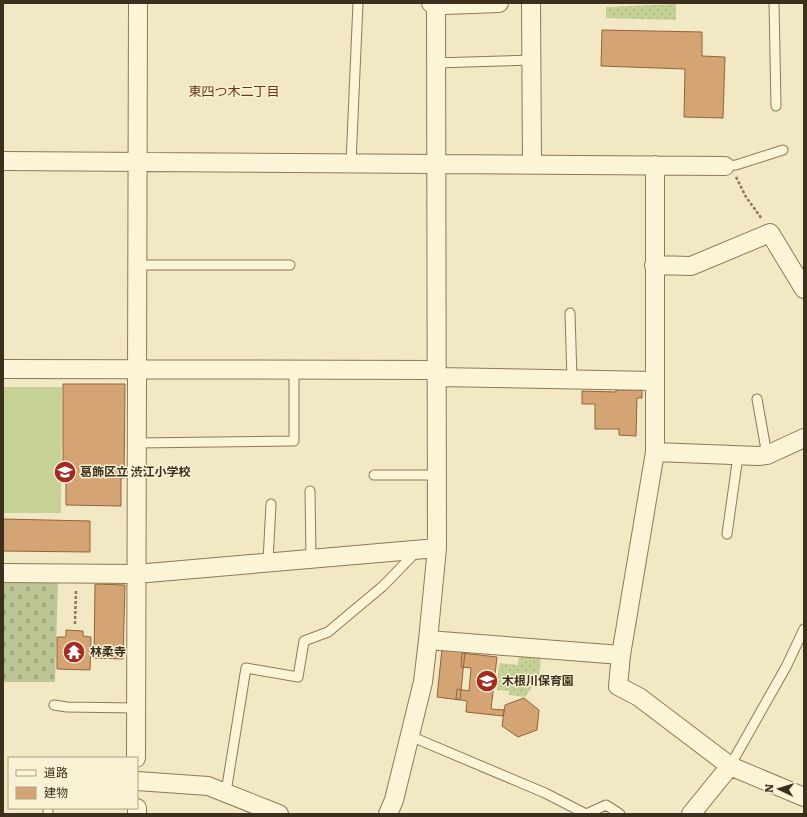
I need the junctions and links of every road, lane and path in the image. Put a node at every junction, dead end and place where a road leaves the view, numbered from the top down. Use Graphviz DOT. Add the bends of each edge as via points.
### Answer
graph roads {
  1 [pos="138,3"];
  2 [pos="358,3"];
  3 [pos="434,3"];
  4 [pos="499,3"];
  5 [pos="532,3"];
  6 [pos="774,3"];
  7 [pos="532,60"];
  8 [pos="435,63"];
  9 [pos="776,106"];
  10 [pos="783,150"];
  11 [pos="3,161"];
  12 [pos="138,162"];
  13 [pos="351,163"];
  14 [pos="435,164"];
  15 [pos="532,164"];
  16 [pos="655,165"];
  17 [pos="727,166"];
  18 [pos="770,233"];
  19 [pos="138,265"];
  20 [pos="654,265"];
  21 [pos="290,266"];
  22 [pos="804,289"];
  23 [pos="570,313"];
  24 [pos="3,369"];
  25 [pos="137,369"];
  26 [pos="294,371"];
  27 [pos="436,374"];
  28 [pos="572,379"];
  29 [pos="654,380"];
  30 [pos="757,399"];
  31 [pos="804,438"];
  32 [pos="137,443"];
  33 [pos="654,452"];
  34 [pos="767,455"];
  35 [pos="738,456"];
  36 [pos="374,475"];
  37 [pos="437,475"];
  38 [pos="310,491"];
  39 [pos="270,504"];
  40 [pos="727,534"];
  41 [pos="437,548"];
  42 [pos="418,549"];
  43 [pos="311,558"];
  44 [pos="268,561"];
  45 [pos="3,573"];
  46 [pos="76,574"];
  47 [pos="136,574"];
  48 [pos="75,624"];
  49 [pos="804,629"];
  50 [pos="428,640"];
  51 [pos="622,654"];
  52 [pos="54,705"];
  53 [pos="136,708"];
  54 [pos="410,736"];
  55 [pos="136,757"];
  56 [pos="730,766"];
  57 [pos="138,781"];
  58 [pos="226,792"];
  59 [pos="804,797"];
  60 [pos="243,807"];
  61 [pos="279,814"];
  62 [pos="388,814"];
  63 [pos="620,814"];
  64 [pos="691,814"];
  1 -- 12 [label="street"];
  2 -- 13 [label="lane"];
  3 -- 4 [label="street"];
  3 -- 8 [label="street"];
  5 -- 7 [label="street"];
  6 -- 9 [label="lane"];
  7 -- 8 [label="lane"];
  7 -- 15 [label="street"];
  8 -- 14 [label="street"];
  10 -- 17 [label="lane"];
  11 -- 12 [label="street"];
  12 -- 13 [label="street"];
  12 -- 19 [label="street"];
  13 -- 14 [label="street"];
  14 -- 15 [label="street"];
  14 -- 27 [label="street"];
  15 -- 16 [label="street"];
  16 -- 17 [label="street"];
  16 -- 20 [label="street"];
  17 -- 18 [label="path"];
  18 -- 20 [label="street" via="691,266"];
  18 -- 22 [label="street"];
  19 -- 21 [label="lane"];
  19 -- 25 [label="street"];
  20 -- 29 [label="street"];
  23 -- 28 [label="lane"];
  24 -- 25 [label="street"];
  25 -- 26 [label="street"];
  25 -- 32 [label="street"];
  26 -- 27 [label="street"];
  26 -- 32 [label="lane" via="294,441"];
  27 -- 28 [label="street"];
  27 -- 37 [label="street"];
  28 -- 29 [label="street"];
  29 -- 33 [label="street"];
  30 -- 34 [label="lane"];
  31 -- 34 [label="street"];
  32 -- 47 [label="street"];
  33 -- 35 [label="street"];
  33 -- 51 [label="street"];
  34 -- 35 [label="street"];
  35 -- 40 [label="lane"];
  36 -- 37 [label="lane"];
  37 -- 41 [label="street"];
  38 -- 43 [label="lane"];
  39 -- 44 [label="lane"];
  41 -- 42 [label="street"];
  41 -- 50 [label="street"];
  42 -- 43 [label="street"];
  42 -- 58 [label="lane" via="383,586 328,632 304,640 298,677 246,668"];
  43 -- 44 [label="street"];
  44 -- 47 [label="street"];
  45 -- 46 [label="street"];
  46 -- 47 [label="street"];
  46 -- 48 [label="path"];
  47 -- 53 [label="street"];
  49 -- 56 [label="lane" via="786,667"];
  50 -- 51 [label="street"];
  50 -- 54 [label="street" via="423,682"];
  51 -- 56 [label="street" via="618,686 639,697"];
  52 -- 53 [label="lane"];
  53 -- 55 [label="street"];
  54 -- 62 [label="street"];
  54 -- 63 [label="lane" via="544,793 586,814 606,805"];
  56 -- 59 [label="street"];
  56 -- 64 [label="street"];
  57 -- 58 [label="street" via="208,786"];
  58 -- 60 [label="street"];
  60 -- 61 [label="street"];
}
